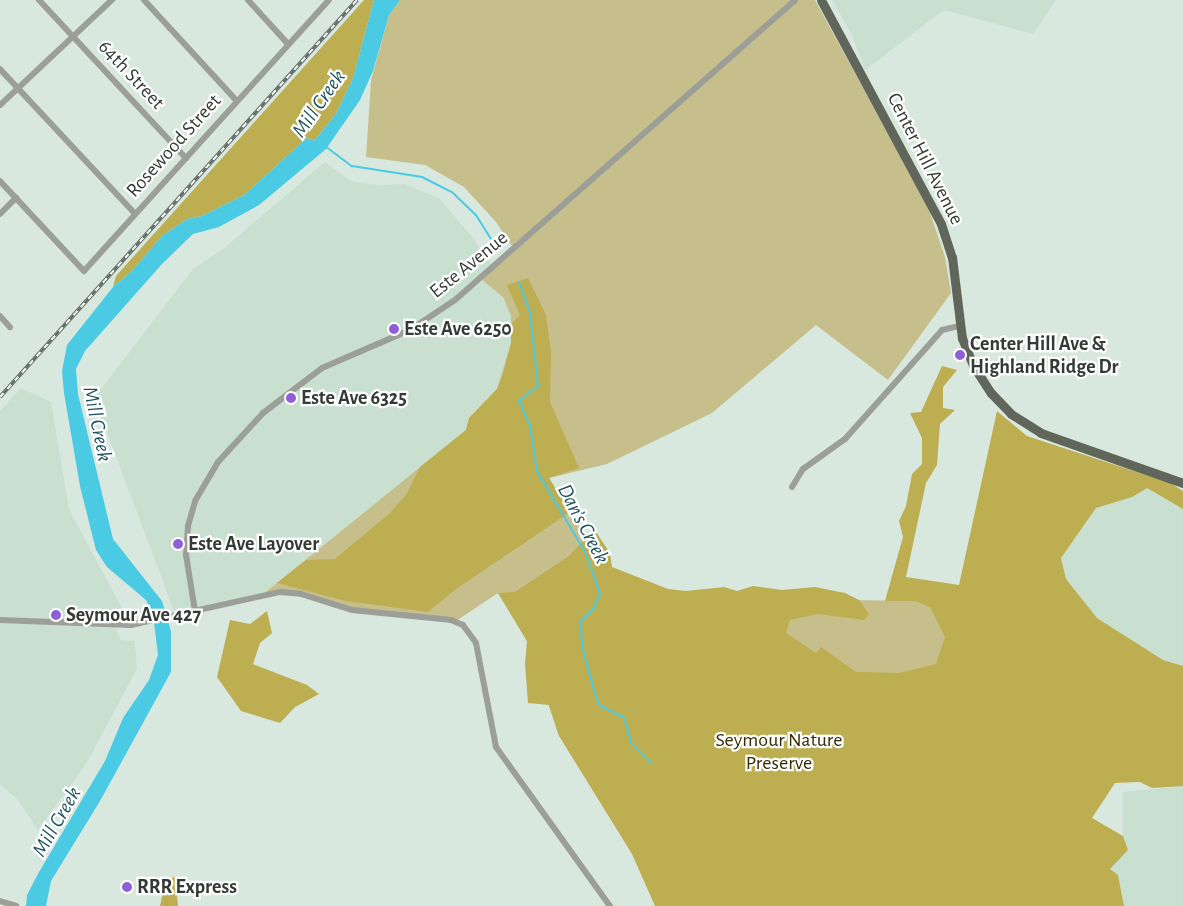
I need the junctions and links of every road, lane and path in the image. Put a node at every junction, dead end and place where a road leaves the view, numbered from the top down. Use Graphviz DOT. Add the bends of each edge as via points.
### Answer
graph roads {
  1 [pos="39,0"];
  2 [pos="112,0"];
  3 [pos="144,0"];
  4 [pos="248,0"];
  5 [pos="329,0"];
  6 [pos="795,0"];
  7 [pos="821,0"];
  8 [pos="73,36"];
  9 [pos="288,44"];
  10 [pos="0,69"];
  11 [pos="18,88"];
  12 [pos="237,101"];
  13 [pos="0,105"];
  14 [pos="186,158"];
  15 [pos="0,180"];
  16 [pos="16,198"];
  17 [pos="0,214"];
  18 [pos="135,214"];
  19 [pos="0,316"];
  20 [pos="960,326"];
  21 [pos="10,327"];
  22 [pos="1183,483"];
  23 [pos="792,487"];
  24 [pos="195,611"];
  25 [pos="0,620"];
  26 [pos="0,901"];
  27 [pos="14,905"];
  28 [pos="610,906"];
  1 -- 8 [label="street, 64th Street"];
  2 -- 8 [label="street"];
  3 -- 12 [label="street"];
  4 -- 9 [label="street"];
  5 -- 9 [label="street, Rosewood Street"];
  6 -- 24 [label="street, Este Avenue" via="471,287 410,330 322,368 262,413 218,462 195,501 186,541 186,570"];
  7 -- 20 [label="main road, Center Hill Avenue" via="941,224 952,257"];
  8 -- 11 [label="street"];
  8 -- 14 [label="street, 64th Street"];
  9 -- 12 [label="street, Rosewood Street"];
  10 -- 11 [label="street"];
  11 -- 13 [label="street"];
  11 -- 18 [label="street"];
  12 -- 14 [label="street, Rosewood Street"];
  14 -- 18 [label="street, Rosewood Street"];
  15 -- 16 [label="street"];
  16 -- 17 [label="street"];
  16 -- 18 [label="street, Rosewood Street" via="84,271"];
  19 -- 21 [label="street"];
  20 -- 22 [label="main road, Center Hill Avenue" via="968,353 982,380 1019,420 1051,437"];
  20 -- 23 [label="street" via="942,330 852,432 803,469"];
  24 -- 25 [label="street" via="131,625"];
  24 -- 28 [label="street" via="273,593 291,592 352,610 451,620 463,625 476,643 496,747"];
  26 -- 27 [label="street"];
}
